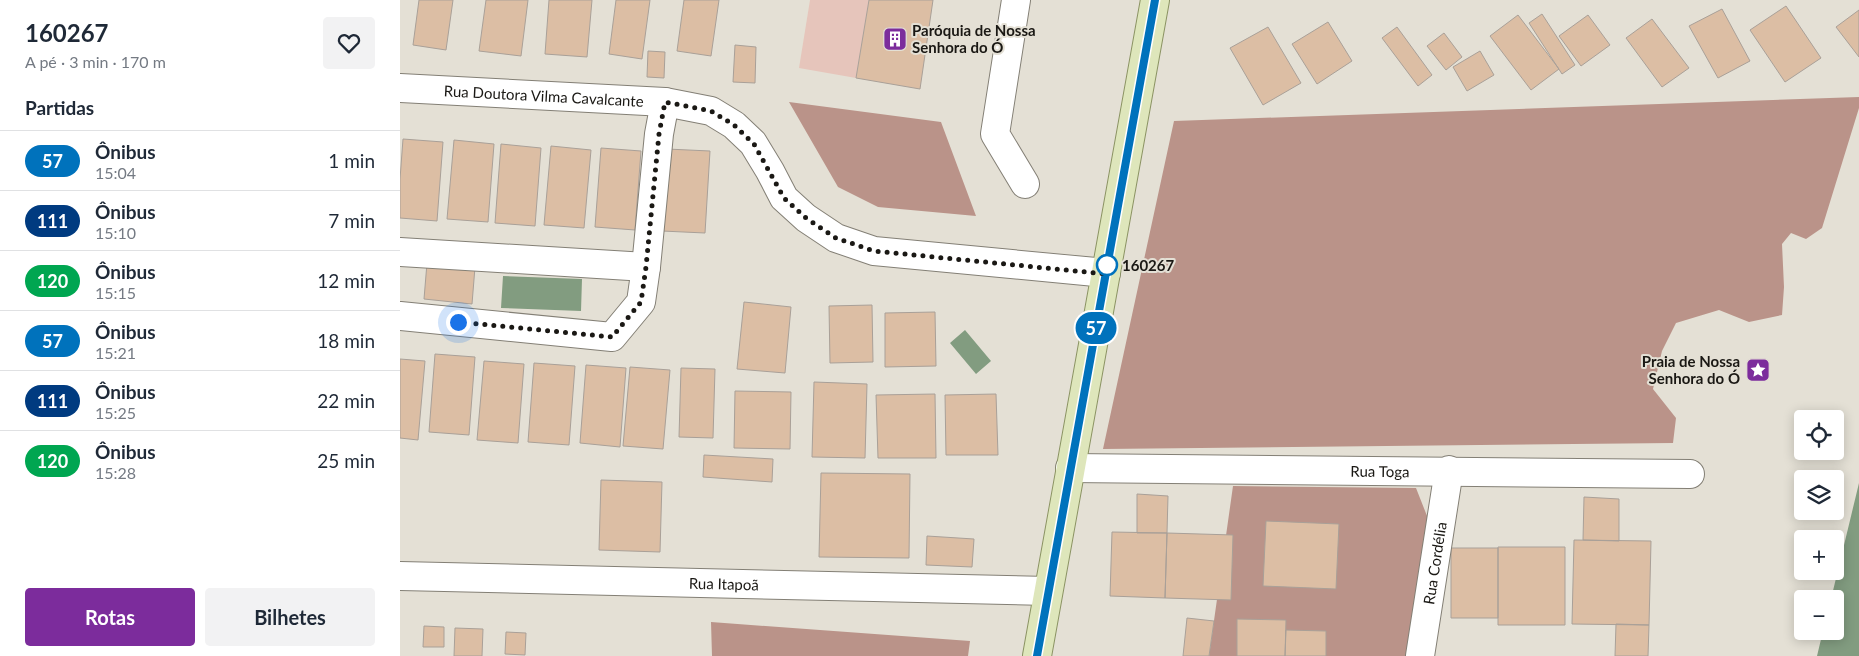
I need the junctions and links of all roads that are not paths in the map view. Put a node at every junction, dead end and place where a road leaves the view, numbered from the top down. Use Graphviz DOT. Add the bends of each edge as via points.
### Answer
graph roads {
  1 [pos="1016,0"];
  2 [pos="1155,0"];
  3 [pos="400,88"];
  4 [pos="665,102"];
  5 [pos="1025,184"];
  6 [pos="400,252"];
  7 [pos="646,267"];
  8 [pos="1106,274"];
  9 [pos="400,316"];
  10 [pos="1070,468"];
  11 [pos="1449,470"];
  12 [pos="1690,474"];
  13 [pos="400,576"];
  14 [pos="1048,591"];
  15 [pos="1037,656"];
  16 [pos="1420,656"];
  1 -- 5 [label="street" via="995,134"];
  2 -- 8 [label="main road"];
  3 -- 4 [label="street, Rua Doutora Vilma Cavalcante"];
  4 -- 7 [label="street"];
  4 -- 8 [label="street, Rua Doutora Vilma Cavalcante" via="711,111 734,125 754,144 784,198 836,238 874,251"];
  6 -- 7 [label="street"];
  7 -- 9 [label="street" via="641,302 612,337"];
  8 -- 10 [label="main road"];
  10 -- 11 [label="street, Rua Toga"];
  10 -- 14 [label="main road"];
  11 -- 12 [label="street, Rua Toga"];
  11 -- 16 [label="street, Rua Cordélia"];
  13 -- 14 [label="street, Rua Itapoã"];
  14 -- 15 [label="main road"];
}
